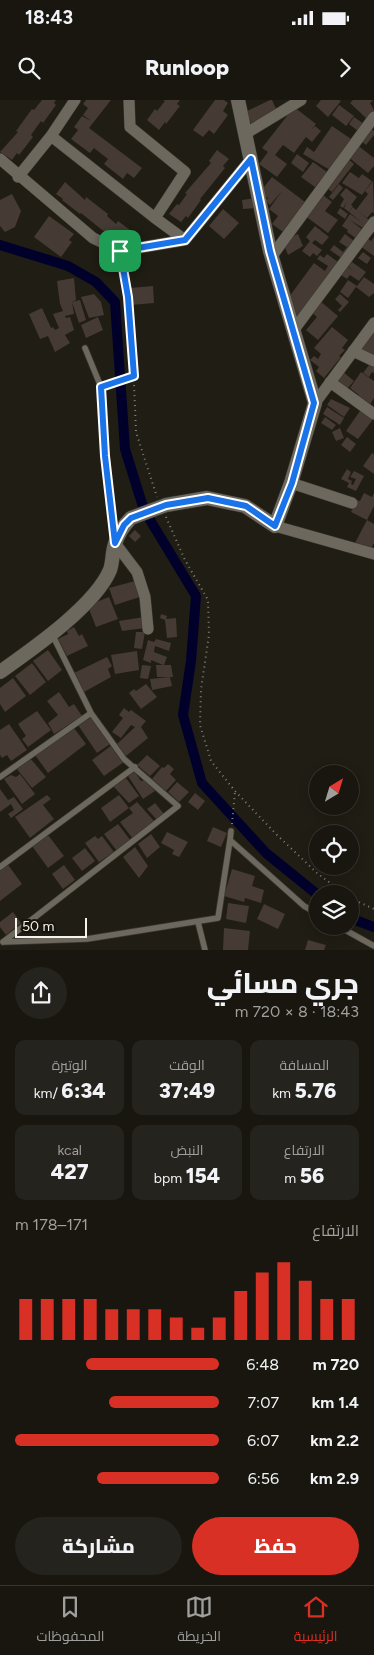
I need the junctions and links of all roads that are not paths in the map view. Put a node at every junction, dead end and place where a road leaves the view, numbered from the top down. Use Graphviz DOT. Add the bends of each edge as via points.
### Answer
graph roads {
  1 [pos="75,100"];
  2 [pos="129,100"];
  3 [pos="238,100"];
  4 [pos="301,100"];
  5 [pos="374,117"];
  6 [pos="245,134"];
  7 [pos="51,136"];
  8 [pos="0,159"];
  9 [pos="251,159"];
  10 [pos="18,177"];
  11 [pos="155,218"];
  12 [pos="374,222"];
  13 [pos="185,240"];
  14 [pos="272,256"];
  15 [pos="374,323"];
  16 [pos="294,331"];
  17 [pos="85,348"];
  18 [pos="353,351"];
  19 [pos="374,361"];
  20 [pos="330,382"];
  21 [pos="314,403"];
  22 [pos="374,414"];
  23 [pos="292,483"];
  24 [pos="352,503"];
  25 [pos="275,526"];
  26 [pos="115,543"];
  27 [pos="374,554"];
  28 [pos="148,629"];
  29 [pos="52,634"];
  30 [pos="0,672"];
  31 [pos="91,713"];
  32 [pos="135,767"];
  33 [pos="0,777"];
  34 [pos="231,831"];
  35 [pos="230,840"];
  36 [pos="0,867"];
  37 [pos="309,909"];
  38 [pos="198,922"];
  39 [pos="354,935"];
  40 [pos="2,942"];
  41 [pos="374,946"];
  42 [pos="205,950"];
  1 -- 7 [label="street"];
  2 -- 11 [label="street" via="130,127 185,172"];
  3 -- 6 [label="street"];
  4 -- 6 [label="street"];
  5 -- 14 [label="street"];
  6 -- 9 [label="street"];
  7 -- 10 [label="street"];
  7 -- 11 [label="street"];
  8 -- 10 [label="street"];
  9 -- 13 [label="street"];
  9 -- 14 [label="street"];
  10 -- 13 [label="street" via="93,238 120,251"];
  11 -- 13 [label="street"];
  12 -- 16 [label="street"];
  14 -- 16 [label="street"];
  15 -- 18 [label="street"];
  16 -- 21 [label="street"];
  17 -- 26 [label="lane" via="101,387"];
  18 -- 19 [label="street"];
  18 -- 20 [label="street"];
  20 -- 21 [label="street"];
  20 -- 22 [label="street"];
  21 -- 23 [label="street"];
  23 -- 24 [label="street"];
  23 -- 25 [label="street"];
  25 -- 26 [label="street, bridge" via="246,506 208,498 163,506 131,518"];
  25 -- 27 [label="street"];
  26 -- 28 [label="street" via="138,572"];
  26 -- 29 [label="street" via="110,570 95,593"];
  29 -- 30 [label="street"];
  29 -- 31 [label="lane"];
  31 -- 32 [label="lane" via="124,759"];
  31 -- 33 [label="lane"];
  32 -- 36 [label="lane"];
  32 -- 40 [label="lane" via="178,806"];
  34 -- 35 [label="lane"];
  35 -- 37 [label="lane"];
  35 -- 38 [label="lane" via="218,918"];
  38 -- 40 [label="lane" via="87,939"];
  38 -- 42 [label="lane"];
  39 -- 41 [label="lane"];
}
